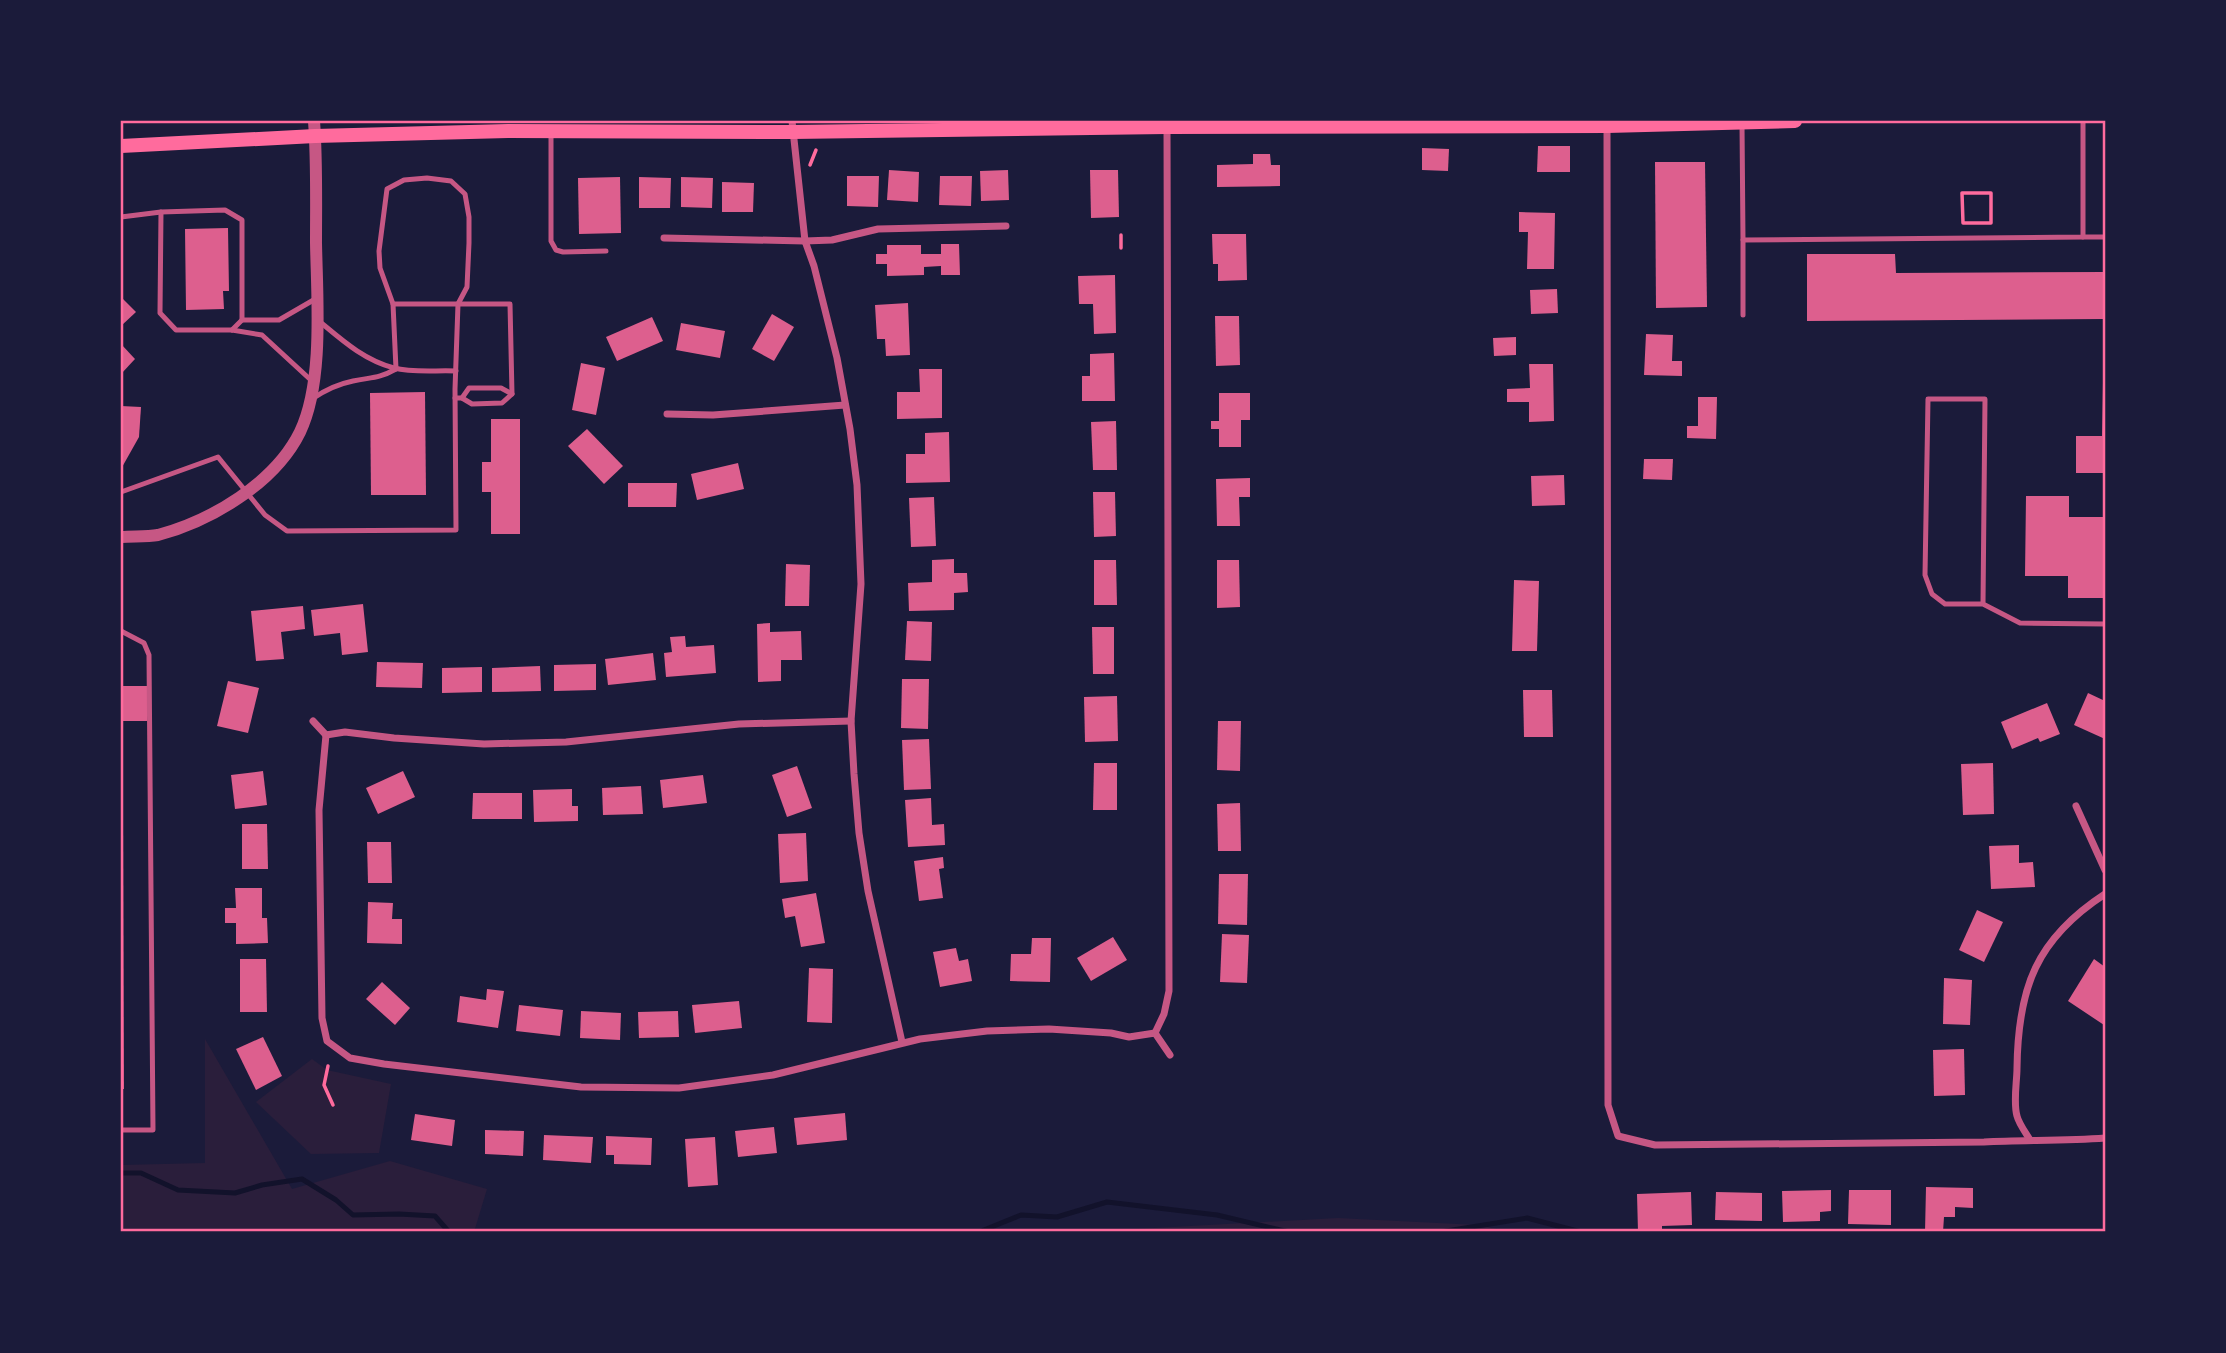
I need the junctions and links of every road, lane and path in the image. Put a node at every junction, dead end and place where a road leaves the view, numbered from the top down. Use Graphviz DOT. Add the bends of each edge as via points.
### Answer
graph roads {
  1 [pos="1795,121"];
  2 [pos="2083,121"];
  3 [pos="1742,122"];
  4 [pos="1365,123"];
  5 [pos="1606,123"];
  6 [pos="1167,124"];
  7 [pos="792,126"];
  8 [pos="314,128"];
  9 [pos="551,131"];
  10 [pos="121,146"];
  11 [pos="1962,193"];
  12 [pos="161,212"];
  13 [pos="121,217"];
  14 [pos="1006,226"];
  15 [pos="1121,234"];
  16 [pos="2083,237"];
  17 [pos="2105,237"];
  18 [pos="664,238"];
  19 [pos="1743,240"];
  20 [pos="805,241"];
  21 [pos="1121,248"];
  22 [pos="607,251"];
  23 [pos="317,298"];
  24 [pos="393,304"];
  25 [pos="458,304"];
  26 [pos="1743,315"];
  27 [pos="317,319"];
  28 [pos="242,320"];
  29 [pos="232,330"];
  30 [pos="396,369"];
  31 [pos="456,371"];
  32 [pos="313,382"];
  33 [pos="512,394"];
  34 [pos="459,398"];
  35 [pos="311,400"];
  36 [pos="845,405"];
  37 [pos="667,414"];
  38 [pos="121,492"];
  39 [pos="247,493"];
  40 [pos="121,537"];
  41 [pos="1983,604"];
  42 [pos="2105,624"];
  43 [pos="121,631"];
  44 [pos="313,720"];
  45 [pos="851,720"];
  46 [pos="326,736"];
  47 [pos="2076,806"];
  48 [pos="2105,870"];
  49 [pos="2105,894"];
  50 [pos="1155,1033"];
  51 [pos="902,1042"];
  52 [pos="1170,1055"];
  53 [pos="328,1066"];
  54 [pos="333,1105"];
  55 [pos="121,1130"];
  56 [pos="2105,1138"];
  57 [pos="2030,1140"];
  1 -- 3 [label="main road"];
  2 -- 16 [label="lane"];
  3 -- 5 [label="main road"];
  3 -- 19 [label="lane"];
  4 -- 5 [label="main road"];
  4 -- 6 [label="main road"];
  5 -- 57 [label="street" via="1608,1105 1618,1136 1655,1145"];
  6 -- 7 [label="main road"];
  6 -- 50 [label="street" via="1169,991"];
  7 -- 9 [label="main road"];
  7 -- 20 [label="street"];
  8 -- 9 [label="main road"];
  8 -- 10 [label="main road"];
  8 -- 23 [label="street"];
  9 -- 22 [label="lane" via="551,242 562,252"];
  11 -- 11 [label="path" via="1991,193 1991,223 1963,223"];
  12 -- 13 [label="lane"];
  12 -- 28 [label="lane" via="225,210 242,220"];
  12 -- 29 [label="lane" via="160,313 176,330"];
  14 -- 20 [label="street" via="878,229"];
  15 -- 21 [label="path"];
  16 -- 17 [label="lane"];
  16 -- 19 [label="lane"];
  18 -- 20 [label="street"];
  19 -- 26 [label="lane"];
  20 -- 36 [label="street"];
  23 -- 27 [label="street"];
  23 -- 28 [label="lane" via="279,320"];
  24 -- 25 [label="lane"];
  24 -- 25 [label="lane" via="379,251 387,189 404,180 427,178 451,181 465,194 469,216 467,286"];
  24 -- 30 [label="lane"];
  25 -- 31 [label="lane"];
  25 -- 33 [label="lane" via="510,304"];
  27 -- 30 [label="lane" via="365,358"];
  27 -- 32 [label="street"];
  28 -- 29 [label="lane"];
  29 -- 32 [label="lane" via="262,335"];
  30 -- 31 [label="lane"];
  30 -- 35 [label="lane" via="381,378 327,389"];
  31 -- 34 [label="lane"];
  32 -- 35 [label="street"];
  33 -- 34 [label="lane" via="502,404 472,404"];
  33 -- 34 [label="lane" via="501,388 469,388"];
  34 -- 39 [label="lane" via="456,530 287,531 265,515"];
  35 -- 39 [label="street" via="300,432 278,464"];
  36 -- 37 [label="street"];
  36 -- 45 [label="street" via="857,485 861,584"];
  38 -- 39 [label="lane" via="218,457"];
  39 -- 40 [label="street" via="174,529"];
  41 -- 41 [label="lane" via="1945,604 1932,594 1925,575 1928,400 1984,400"];
  41 -- 42 [label="lane" via="2020,623"];
  43 -- 55 [label="lane" via="144,643 149,655 153,1130"];
  44 -- 46 [label="street"];
  45 -- 46 [label="street" via="738,724 566,742 484,744 345,732"];
  45 -- 51 [label="street" via="868,891"];
  46 -- 51 [label="street" via="319,810 322,1018 327,1041 350,1058 581,1087 665,1088 773,1076"];
  47 -- 48 [label="street"];
  49 -- 57 [label="street" via="2057,933 2029,980 2017,1036 2017,1116"];
  50 -- 51 [label="street" via="1129,1037 1049,1028"];
  50 -- 52 [label="street"];
  53 -- 54 [label="path" via="324,1085"];
  56 -- 57 [label="street"];
}
